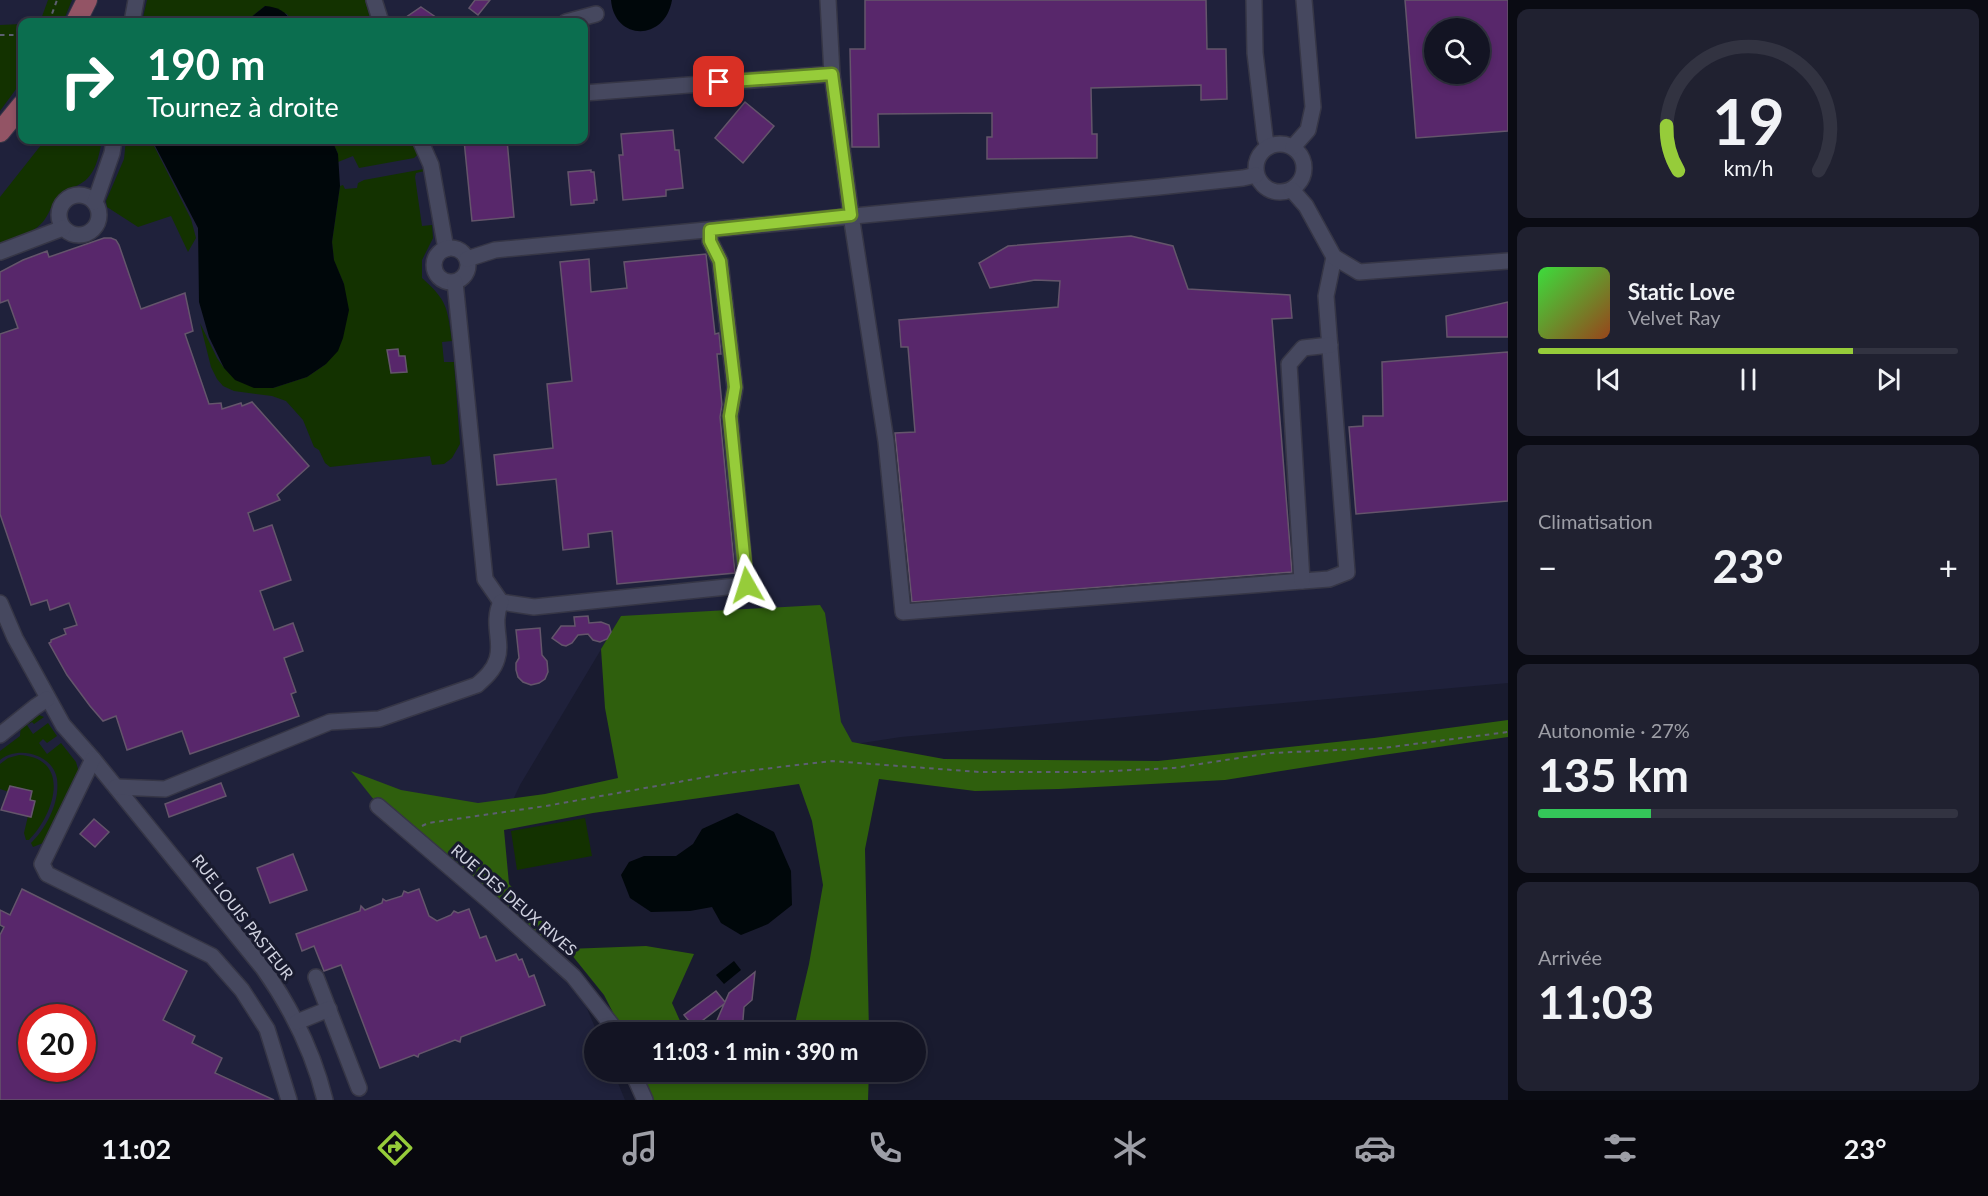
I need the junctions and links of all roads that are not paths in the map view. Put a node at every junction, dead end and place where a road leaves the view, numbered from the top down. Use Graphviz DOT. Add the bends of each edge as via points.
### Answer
graph roads {
  1 [pos="87,0"];
  2 [pos="136,0"];
  3 [pos="374,0"];
  4 [pos="828,0"];
  5 [pos="1254,0"];
  6 [pos="1304,0"];
  7 [pos="596,14"];
  8 [pos="78,18"];
  9 [pos="133,18"];
  10 [pos="380,18"];
  11 [pos="581,18"];
  12 [pos="832,74"];
  13 [pos="588,93"];
  14 [pos="18,110"];
  15 [pos="0,132"];
  16 [pos="113,144"];
  17 [pos="422,144"];
  18 [pos="1268,146"];
  19 [pos="1293,147"];
  20 [pos="1256,176"];
  21 [pos="1292,190"];
  22 [pos="95,202"];
  23 [pos="851,215"];
  24 [pos="63,228"];
  25 [pos="710,230"];
  26 [pos="446,249"];
  27 [pos="0,252"];
  28 [pos="1334,256"];
  29 [pos="467,259"];
  30 [pos="1508,261"];
  31 [pos="454,282"];
  32 [pos="1330,345"];
  33 [pos="1302,581"];
  34 [pos="0,603"];
  35 [pos="501,603"];
  36 [pos="47,699"];
  37 [pos="0,735"];
  38 [pos="93,759"];
  39 [pos="116,787"];
  40 [pos="378,806"];
  41 [pos="316,977"];
  42 [pos="329,1009"];
  43 [pos="297,1022"];
  44 [pos="609,1022"];
  45 [pos="637,1082"];
  46 [pos="359,1088"];
  47 [pos="289,1100"];
  48 [pos="325,1100"];
  49 [pos="645,1100"];
  1 -- 8 [label="main road"];
  2 -- 9 [label="street"];
  3 -- 10 [label="street"];
  4 -- 12 [label="street"];
  5 -- 18 [label="street" via="1255,52"];
  6 -- 19 [label="street" via="1313,106 1308,130"];
  7 -- 11 [label="street"];
  12 -- 13 [label="street"];
  12 -- 23 [label="street"];
  14 -- 15 [label="main road"];
  16 -- 22 [label="street"];
  17 -- 26 [label="street" via="431,165"];
  18 -- 19 [label="street" via="1281,143"];
  18 -- 20 [label="street" via="1255,164"];
  19 -- 21 [label="street" via="1304,161 1303,177"];
  20 -- 21 [label="street" via="1264,188 1278,193"];
  20 -- 23 [label="street"];
  21 -- 28 [label="street" via="1306,206"];
  22 -- 24 [label="street" via="98,222 89,233 75,235"];
  22 -- 24 [label="street" via="84,195 66,200 58,216"];
  23 -- 25 [label="street"];
  23 -- 33 [label="street" via="886,441 903,612"];
  24 -- 27 [label="street"];
  25 -- 29 [label="street" via="495,250"];
  25 -- 35 [label="street" via="710,241 720,261 735,387 730,416 747,585 534,606"];
  26 -- 29 [label="street" via="458,249"];
  26 -- 31 [label="street" via="437,255 434,270 444,281"];
  28 -- 30 [label="street" via="1359,272"];
  28 -- 32 [label="street" via="1326,296"];
  29 -- 31 [label="street" via="465,276"];
  31 -- 35 [label="street" via="485,579"];
  32 -- 33 [label="street" via="1303,348 1289,364"];
  32 -- 33 [label="street" via="1347,572 1329,579"];
  34 -- 36 [label="street, RUE LOUIS PASTEUR"];
  35 -- 39 [label="street" via="496,612 498,658 477,685 379,719 330,722 165,789"];
  36 -- 37 [label="street"];
  36 -- 38 [label="street, RUE LOUIS PASTEUR"];
  38 -- 39 [label="street, RUE LOUIS PASTEUR"];
  38 -- 47 [label="street" via="42,864 47,874 212,956 242,990 267,1029"];
  39 -- 43 [label="street, RUE LOUIS PASTEUR" via="264,968"];
  40 -- 44 [label="street, RUE DES DEUX RIVES" via="573,976"];
  41 -- 42 [label="street"];
  42 -- 43 [label="street"];
  42 -- 46 [label="street"];
  43 -- 48 [label="street, RUE LOUIS PASTEUR"];
  45 -- 49 [label="street"];
}
